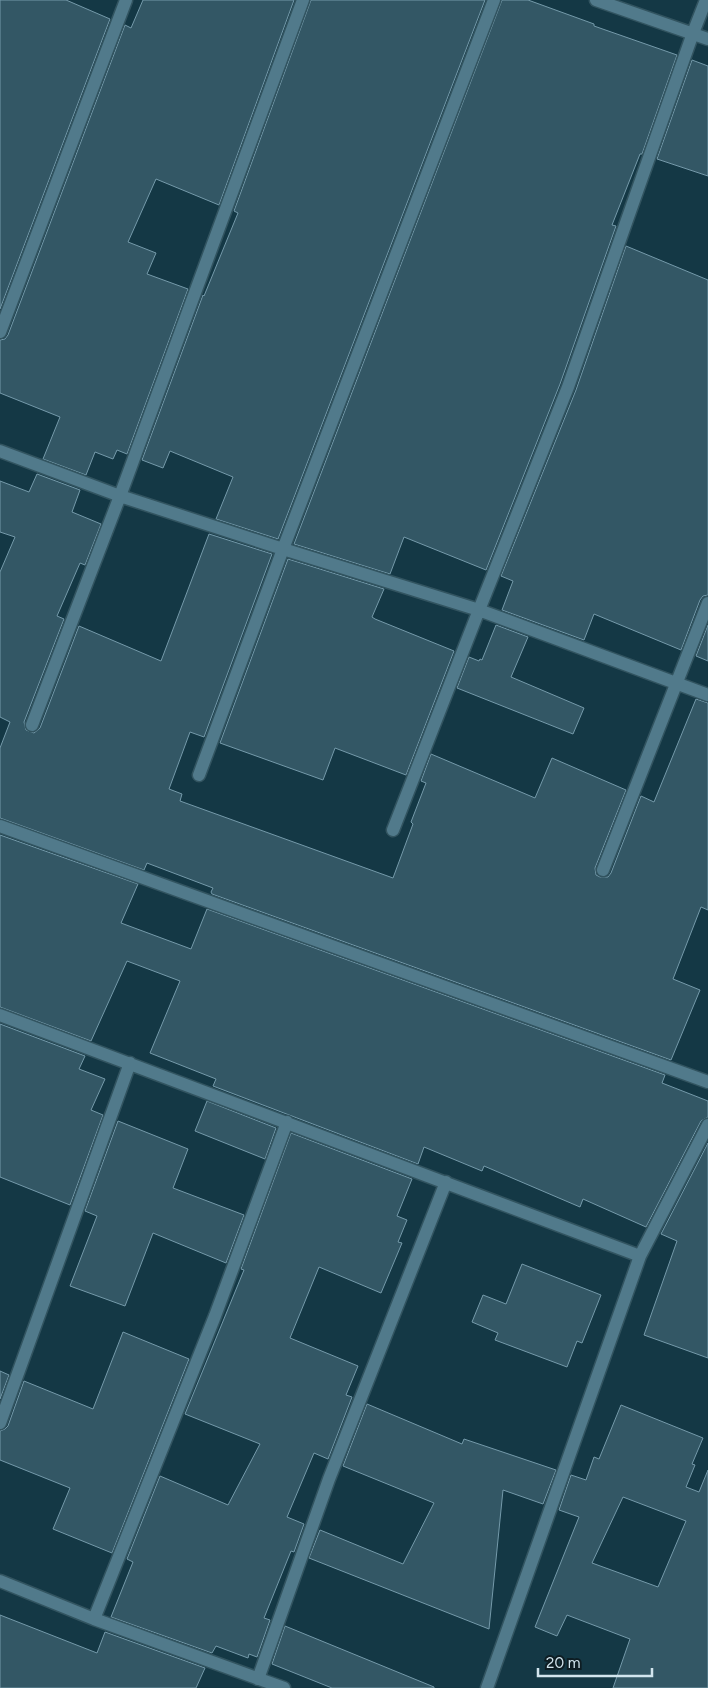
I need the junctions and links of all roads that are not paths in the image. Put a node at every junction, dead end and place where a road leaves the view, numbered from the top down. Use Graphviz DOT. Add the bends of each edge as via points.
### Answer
graph roads {
  1 [pos="126,0"];
  2 [pos="303,0"];
  3 [pos="494,0"];
  4 [pos="596,0"];
  5 [pos="706,0"];
  6 [pos="693,33"];
  7 [pos="708,39"];
  8 [pos="0,332"];
  9 [pos="0,451"];
  10 [pos="120,496"];
  11 [pos="283,549"];
  12 [pos="708,603"];
  13 [pos="479,610"];
  14 [pos="676,683"];
  15 [pos="708,695"];
  16 [pos="32,725"];
  17 [pos="199,775"];
  18 [pos="0,826"];
  19 [pos="393,830"];
  20 [pos="603,870"];
  21 [pos="0,1014"];
  22 [pos="130,1062"];
  23 [pos="708,1082"];
  24 [pos="287,1122"];
  25 [pos="708,1125"];
  26 [pos="446,1182"];
  27 [pos="640,1256"];
  28 [pos="0,1423"];
  29 [pos="0,1581"];
  30 [pos="94,1619"];
  31 [pos="258,1678"];
  32 [pos="284,1688"];
  33 [pos="488,1688"];
  1 -- 8 [label="street"];
  2 -- 10 [label="street"];
  3 -- 11 [label="street"];
  4 -- 6 [label="street"];
  5 -- 6 [label="street"];
  6 -- 7 [label="street"];
  6 -- 13 [label="street" via="568,387"];
  9 -- 10 [label="street"];
  10 -- 11 [label="street"];
  10 -- 16 [label="street"];
  11 -- 13 [label="street"];
  11 -- 17 [label="street"];
  12 -- 14 [label="street"];
  13 -- 14 [label="street"];
  13 -- 19 [label="street"];
  14 -- 15 [label="street"];
  14 -- 20 [label="street"];
  18 -- 23 [label="street"];
  21 -- 22 [label="street"];
  22 -- 24 [label="street"];
  22 -- 28 [label="street"];
  24 -- 26 [label="street"];
  24 -- 30 [label="street" via="215,1316"];
  25 -- 27 [label="street"];
  26 -- 27 [label="street"];
  26 -- 31 [label="street" via="329,1479"];
  27 -- 33 [label="street"];
  29 -- 30 [label="street"];
  30 -- 31 [label="street"];
  31 -- 32 [label="street"];
}
